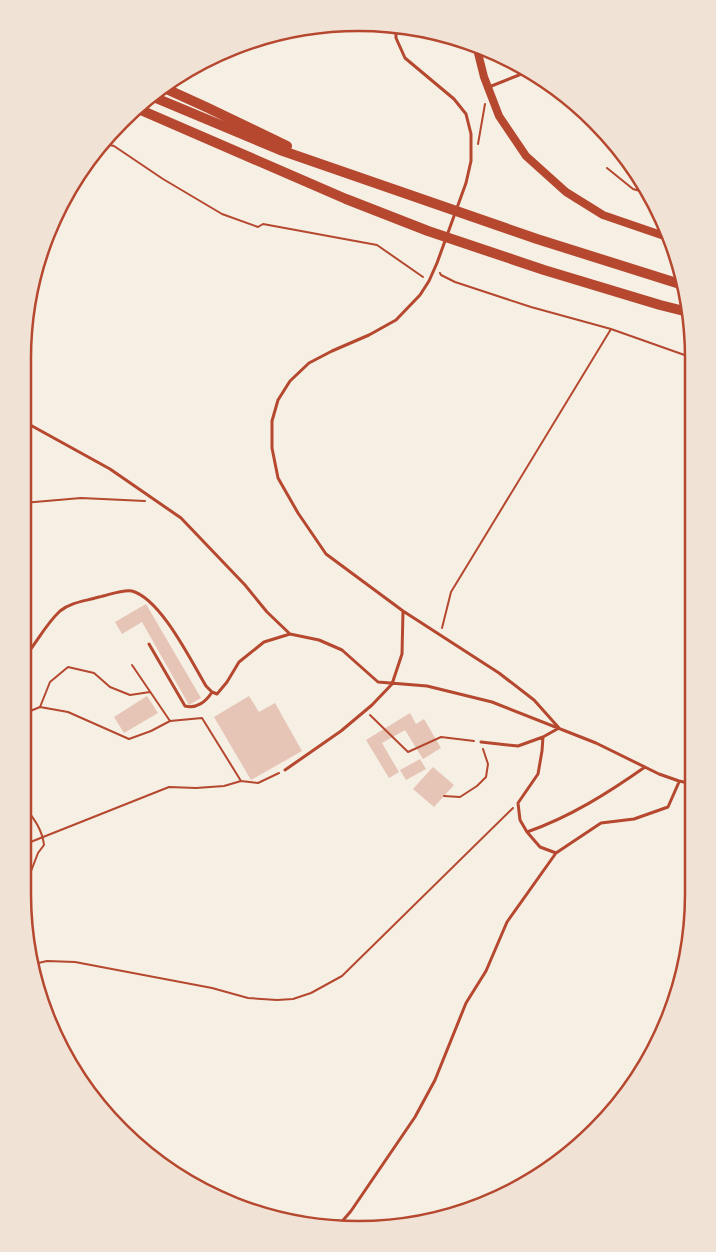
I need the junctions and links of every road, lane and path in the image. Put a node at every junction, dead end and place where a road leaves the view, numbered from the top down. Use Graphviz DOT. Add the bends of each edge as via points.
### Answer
graph roads {
  1 [pos="396,34"];
  2 [pos="478,54"];
  3 [pos="520,75"];
  4 [pos="488,88"];
  5 [pos="170,91"];
  6 [pos="159,99"];
  7 [pos="144,111"];
  8 [pos="110,145"];
  9 [pos="477,151"];
  10 [pos="606,168"];
  11 [pos="335,170"];
  12 [pos="638,191"];
  13 [pos="661,235"];
  14 [pos="437,264"];
  15 [pos="429,281"];
  16 [pos="676,283"];
  17 [pos="681,310"];
  18 [pos="612,329"];
  19 [pos="685,355"];
  20 [pos="31,425"];
  21 [pos="155,502"];
  22 [pos="31,503"];
  23 [pos="403,611"];
  24 [pos="290,634"];
  25 [pos="441,635"];
  26 [pos="149,644"];
  27 [pos="31,650"];
  28 [pos="132,665"];
  29 [pos="392,684"];
  30 [pos="150,692"];
  31 [pos="212,692"];
  32 [pos="40,706"];
  33 [pos="31,710"];
  34 [pos="365,711"];
  35 [pos="170,721"];
  36 [pos="559,728"];
  37 [pos="543,737"];
  38 [pos="481,742"];
  39 [pos="645,767"];
  40 [pos="285,770"];
  41 [pos="241,781"];
  42 [pos="680,781"];
  43 [pos="685,782"];
  44 [pos="444,796"];
  45 [pos="518,803"];
  46 [pos="31,815"];
  47 [pos="527,832"];
  48 [pos="43,836"];
  49 [pos="31,841"];
  50 [pos="556,853"];
  51 [pos="31,870"];
  52 [pos="39,963"];
  53 [pos="343,1220"];
  1 -- 14 [label="lane" via="405,58 454,99 466,114 471,134 471,161 466,183"];
  2 -- 4 [label="street"];
  3 -- 4 [label="lane"];
  4 -- 9 [label="path"];
  4 -- 13 [label="street" via="499,116 526,156 566,192 603,215"];
  5 -- 11 [label="highway"];
  6 -- 11 [label="highway"];
  7 -- 17 [label="highway" via="428,231 544,270"];
  8 -- 15 [label="path" via="222,214 258,227 263,224 377,245"];
  10 -- 12 [label="path"];
  11 -- 16 [label="highway"];
  14 -- 15 [label="lane"];
  14 -- 18 [label="path" via="441,275 455,282"];
  15 -- 23 [label="lane" via="396,320 309,363 290,381 278,400 272,421 272,448 278,478 326,554"];
  18 -- 19 [label="path"];
  18 -- 25 [label="path" via="451,592"];
  20 -- 21 [label="lane" via="110,469"];
  21 -- 22 [label="path" via="80,498"];
  21 -- 24 [label="lane" via="180,518"];
  23 -- 25 [label="lane"];
  23 -- 29 [label="lane" via="402,654"];
  24 -- 29 [label="lane" via="319,640 342,650 378,682"];
  24 -- 31 [label="lane" via="264,642 239,662 217,694"];
  25 -- 36 [label="lane" via="534,700"];
  26 -- 31 [label="lane" via="185,706 203,702"];
  27 -- 31 [label="lane" via="52,619 68,605 132,591 152,604 164,618"];
  28 -- 30 [label="path"];
  29 -- 34 [label="lane"];
  29 -- 36 [label="lane" via="427,686 459,693"];
  30 -- 32 [label="path" via="130,695 110,687 94,673 68,667 50,682"];
  30 -- 35 [label="path"];
  32 -- 33 [label="path"];
  32 -- 35 [label="path" via="68,712 129,738"];
  34 -- 38 [label="path" via="408,752 442,737"];
  34 -- 40 [label="lane" via="341,732"];
  35 -- 41 [label="path" via="202,718"];
  36 -- 37 [label="lane"];
  36 -- 39 [label="lane"];
  37 -- 38 [label="lane" via="518,746"];
  37 -- 45 [label="lane" via="538,774"];
  38 -- 44 [label="path" via="488,764 486,777 460,797"];
  39 -- 42 [label="lane"];
  39 -- 47 [label="lane" via="588,804"];
  40 -- 41 [label="path" via="258,782"];
  41 -- 48 [label="path" via="224,786 169,787"];
  42 -- 43 [label="lane"];
  42 -- 50 [label="lane" via="668,807 634,819 602,823"];
  45 -- 47 [label="lane" via="520,820"];
  45 -- 52 [label="path" via="342,976 293,999 248,998 75,962"];
  46 -- 48 [label="path"];
  47 -- 50 [label="lane" via="540,847"];
  48 -- 49 [label="path"];
  48 -- 51 [label="path" via="44,845"];
  50 -- 53 [label="lane" via="507,922 486,971 466,1003 435,1080 415,1117"];
}
